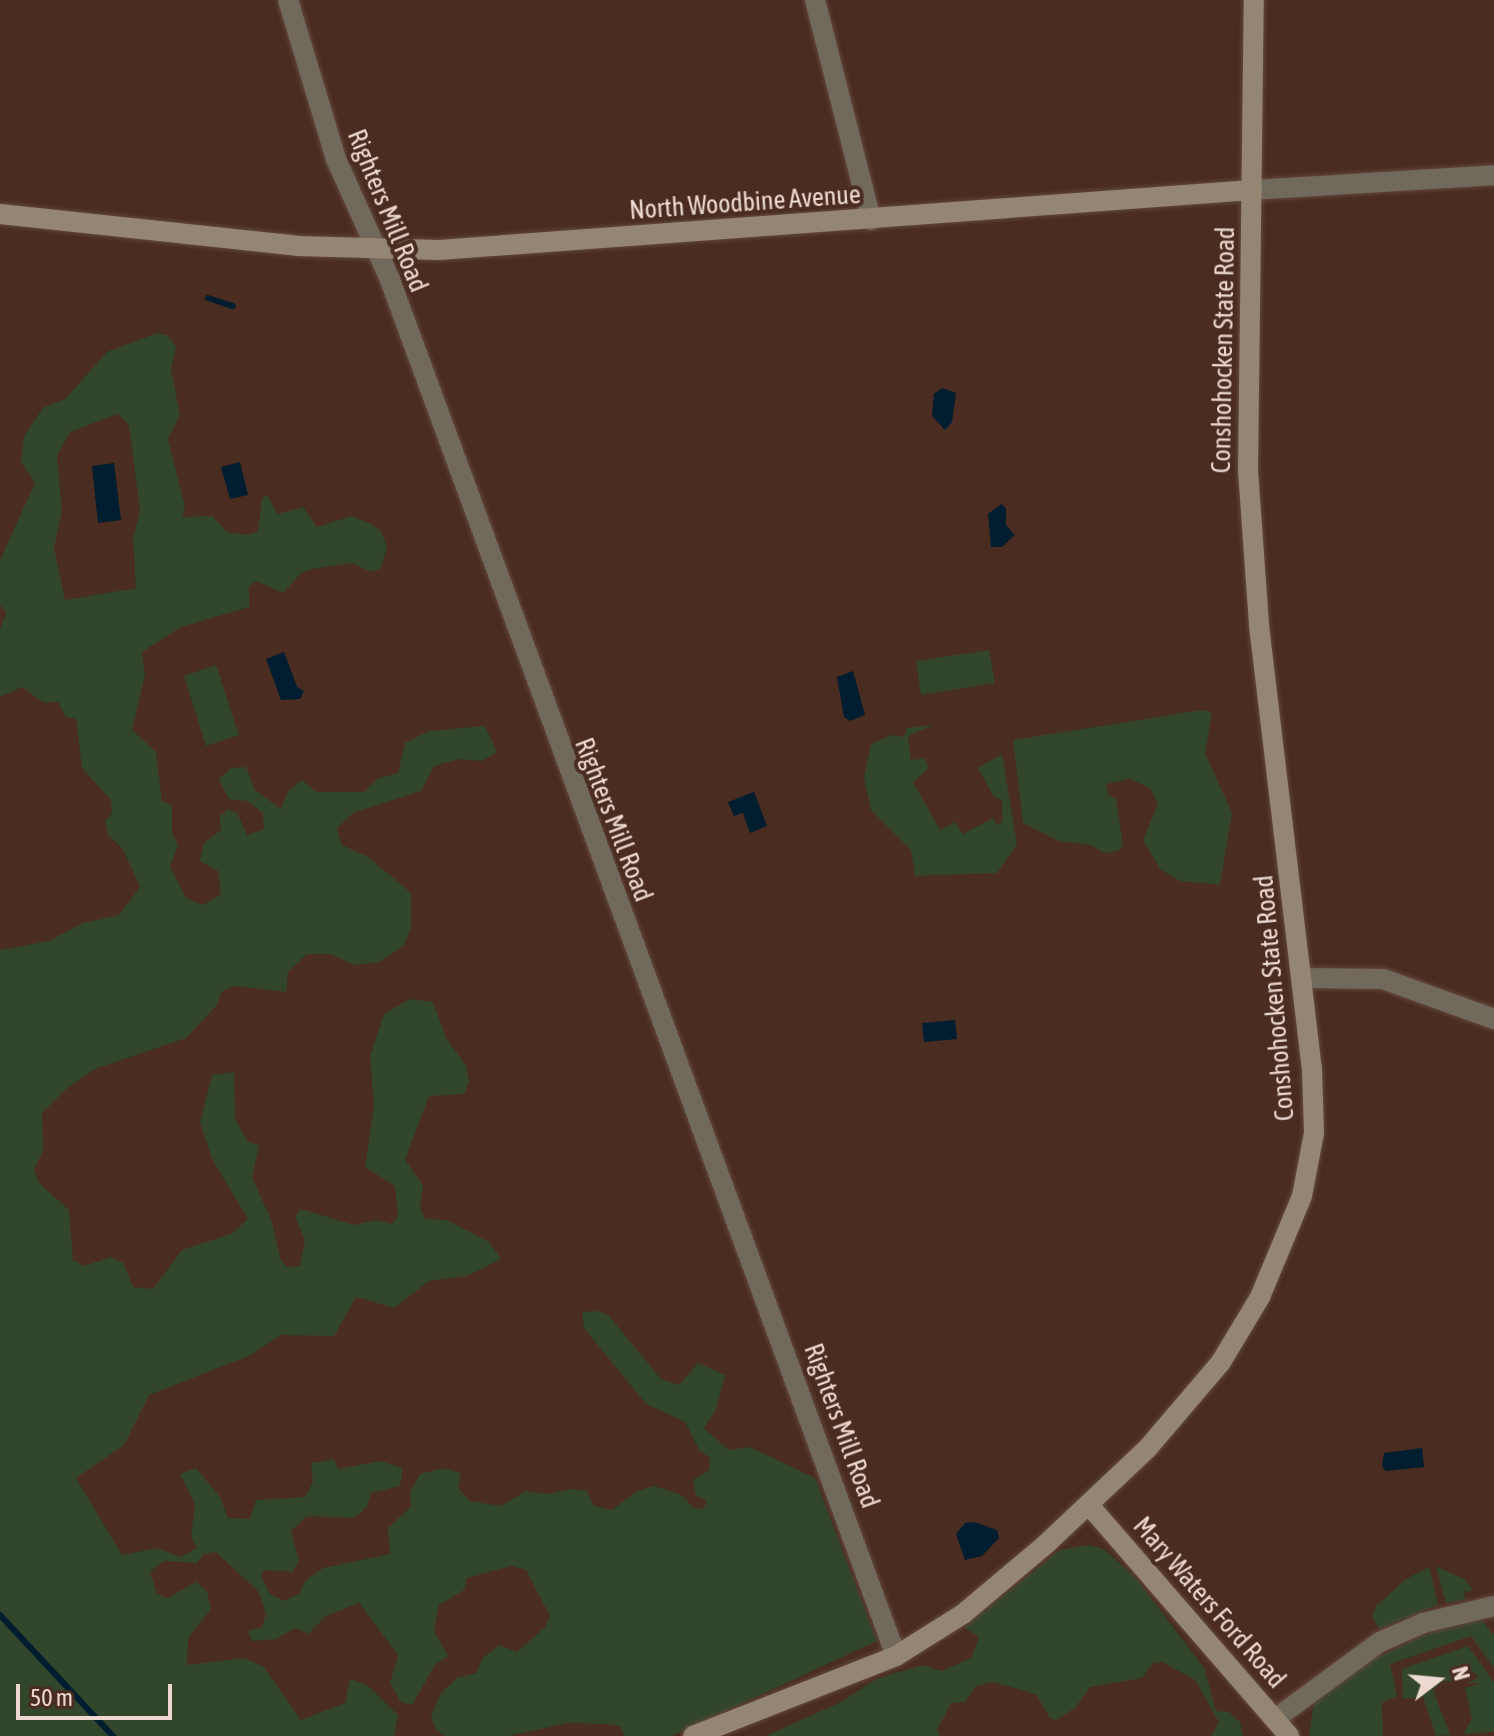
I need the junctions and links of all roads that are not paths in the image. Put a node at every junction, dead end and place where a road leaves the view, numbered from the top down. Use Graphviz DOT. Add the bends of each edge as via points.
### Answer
graph roads {
  1 [pos="288,0"];
  2 [pos="815,0"];
  3 [pos="1254,0"];
  4 [pos="1494,175"];
  5 [pos="1252,190"];
  6 [pos="0,214"];
  7 [pos="871,220"];
  8 [pos="374,251"];
  9 [pos="1302,978"];
  10 [pos="1494,1019"];
  11 [pos="1089,1505"];
  12 [pos="1494,1606"];
  13 [pos="896,1656"];
  14 [pos="1275,1719"];
  15 [pos="693,1736"];
  16 [pos="1289,1736"];
  1 -- 8 [label="street, Righters Mill Road" via="323,122"];
  2 -- 7 [label="street"];
  3 -- 5 [label="main road, Conshohocken State Road"];
  4 -- 5 [label="street, North Woodbine Avenue"];
  5 -- 7 [label="main road, North Woodbine Avenue"];
  5 -- 9 [label="main road, Conshohocken State Road" via="1247,375 1251,533"];
  6 -- 8 [label="main road, North Woodbine Avenue"];
  7 -- 8 [label="main road, North Woodbine Avenue"];
  8 -- 13 [label="street, Righters Mill Road" via="390,280"];
  9 -- 10 [label="street" via="1383,979"];
  9 -- 11 [label="main road, Conshohocken State Road" via="1314,1133 1291,1228 1260,1297 1221,1362 1147,1449"];
  11 -- 13 [label="main road, Conshohocken State Road" via="963,1614"];
  11 -- 14 [label="main road, Mary Waters Ford Road"];
  12 -- 14 [label="street" via="1423,1623 1380,1642 1324,1678"];
  13 -- 15 [label="main road, Conshohocken State Road"];
  14 -- 16 [label="main road, Mary Waters Ford Road"];
}
